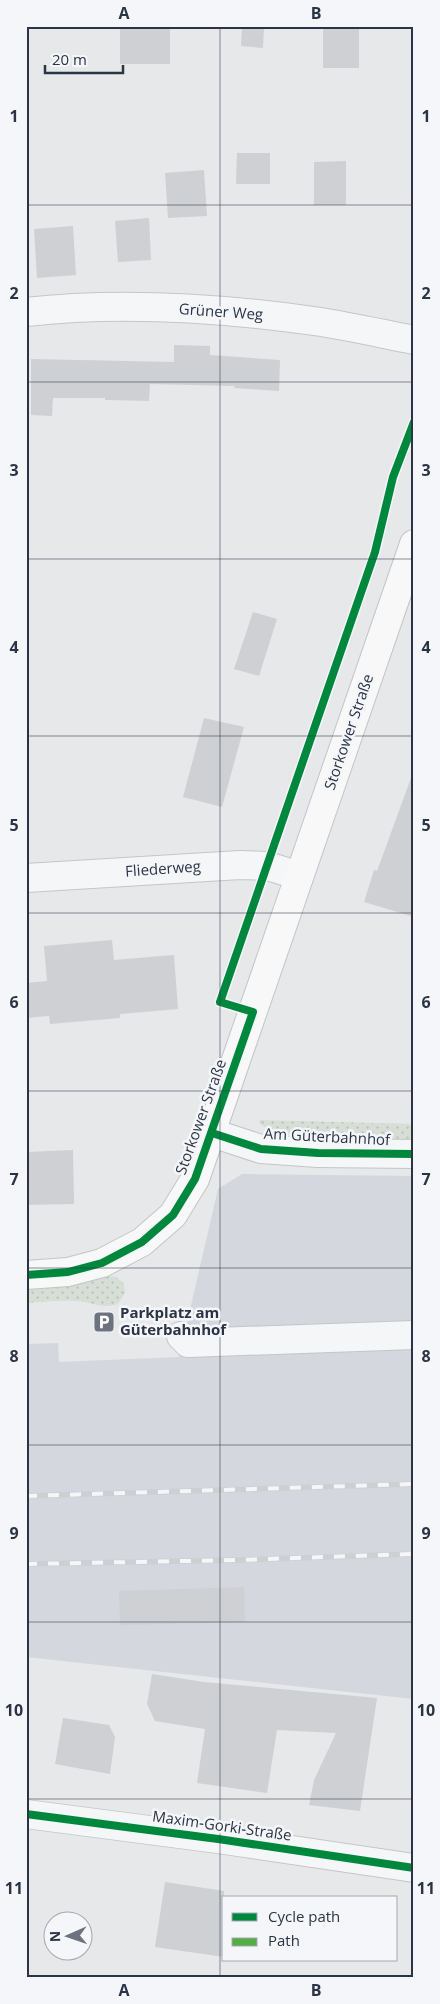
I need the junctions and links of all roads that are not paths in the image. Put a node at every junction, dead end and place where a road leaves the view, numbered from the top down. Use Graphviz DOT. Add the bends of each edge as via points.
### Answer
graph roads {
  1 [pos="26,312"];
  2 [pos="414,340"];
  3 [pos="414,544"];
  4 [pos="299,876"];
  5 [pos="26,878"];
  6 [pos="212,1133"];
  7 [pos="414,1154"];
  8 [pos="26,1275"];
  9 [pos="414,1335"];
  10 [pos="181,1336"];
  11 [pos="26,1814"];
  12 [pos="414,1868"];
  1 -- 2 [label="street, Grüner Weg" via="173,308 257,314 322,322"];
  3 -- 4 [label="main road, Storkower Straße"];
  4 -- 5 [label="street, Fliederweg" via="268,866 240,865"];
  4 -- 6 [label="main road, Storkower Straße"];
  6 -- 7 [label="street, Am Güterbahnhof" via="262,1149"];
  6 -- 8 [label="main road, Storkower Straße" via="195,1179 173,1215 142,1242 102,1263 68,1272"];
  9 -- 10 [label="street" via="188,1343"];
  11 -- 12 [label="street, Maxim-Gorki-Straße"];
}
